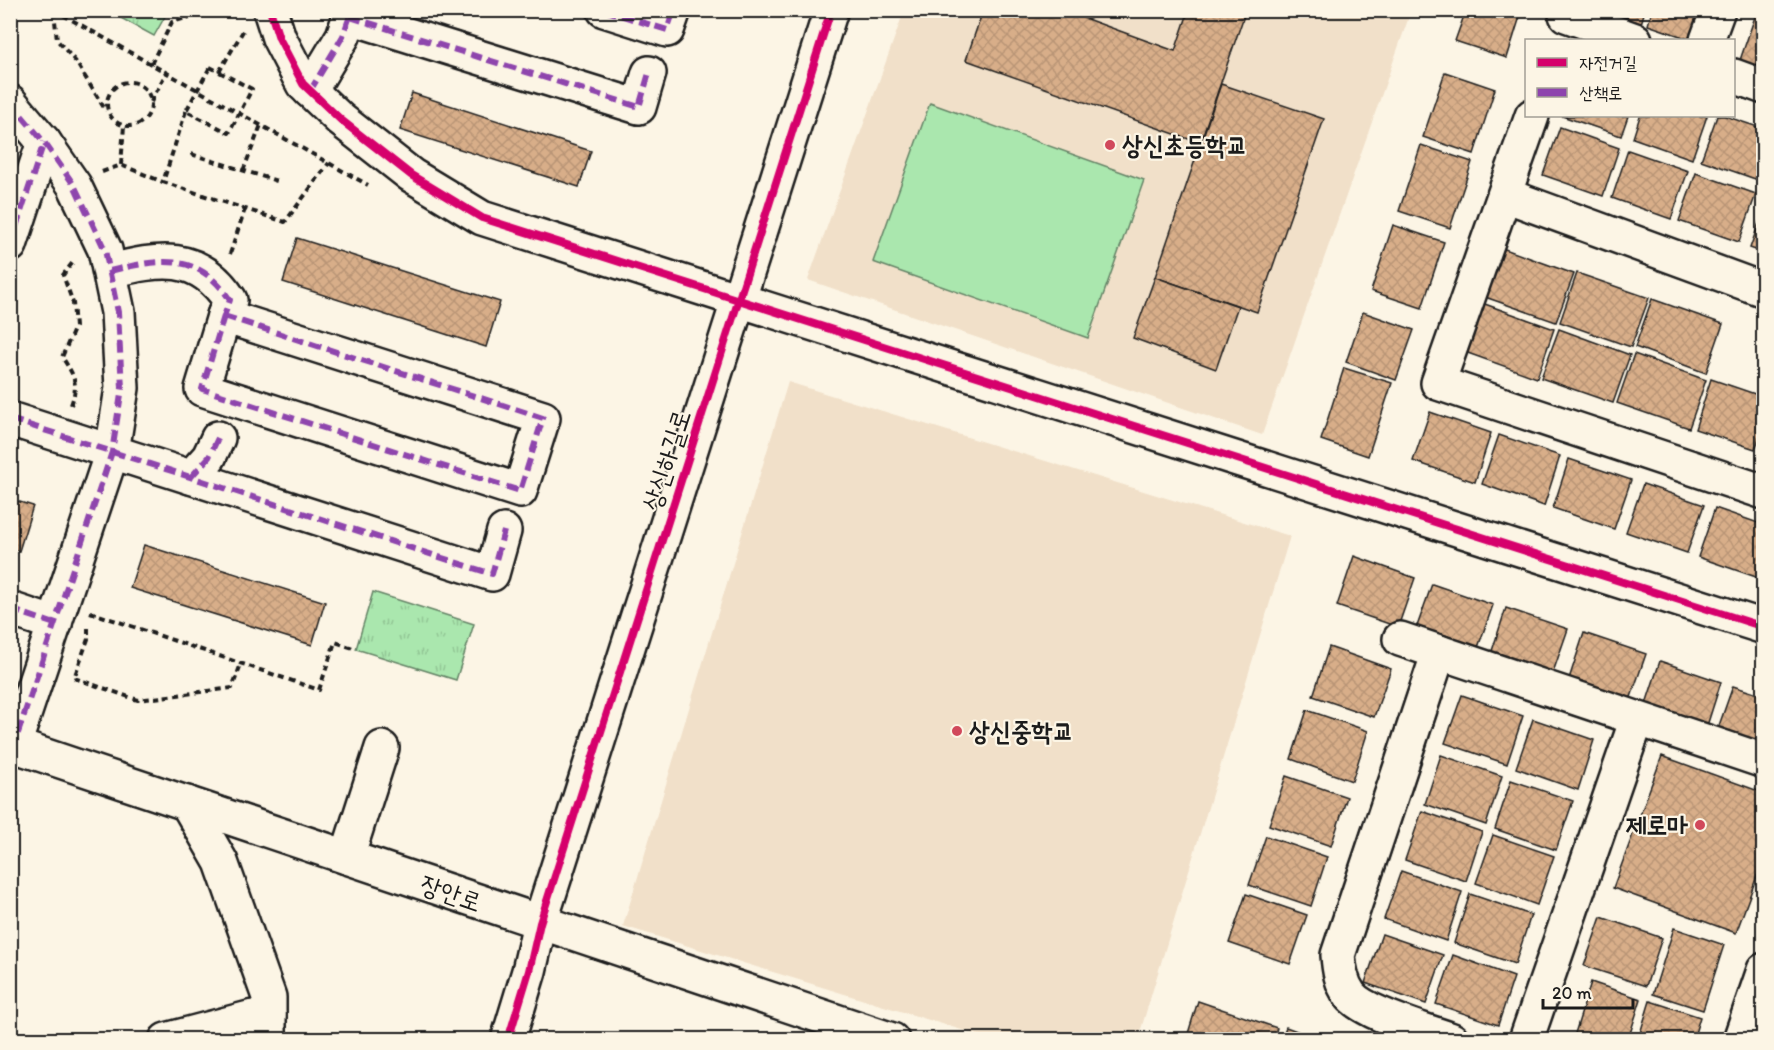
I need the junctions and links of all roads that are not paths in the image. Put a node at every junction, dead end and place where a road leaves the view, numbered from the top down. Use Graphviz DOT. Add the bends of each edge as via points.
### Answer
graph roads {
  1 [pos="604,10"];
  2 [pos="674,10"];
  3 [pos="831,10"];
  4 [pos="1718,10"];
  5 [pos="351,14"];
  6 [pos="255,16"];
  7 [pos="1564,22"];
  8 [pos="1631,39"];
  9 [pos="1707,39"];
  10 [pos="649,73"];
  11 [pos="1735,76"];
  12 [pos="1764,87"];
  13 [pos="310,91"];
  14 [pos="10,102"];
  15 [pos="1532,117"];
  16 [pos="44,142"];
  17 [pos="1504,195"];
  18 [pos="10,245"];
  19 [pos="110,271"];
  20 [pos="1764,290"];
  21 [pos="739,300"];
  22 [pos="224,316"];
  23 [pos="10,419"];
  24 [pos="218,438"];
  25 [pos="112,452"];
  26 [pos="190,477"];
  27 [pos="1764,492"];
  28 [pos="504,531"];
  29 [pos="10,609"];
  30 [pos="55,624"];
  31 [pos="1764,627"];
  32 [pos="1400,639"];
  33 [pos="1439,652"];
  34 [pos="1637,719"];
  35 [pos="12,745"];
  36 [pos="382,748"];
  37 [pos="1764,761"];
  38 [pos="187,803"];
  39 [pos="347,857"];
  40 [pos="540,923"];
  41 [pos="1764,970"];
  42 [pos="269,1028"];
  43 [pos="166,1040"];
  44 [pos="508,1040"];
  45 [pos="892,1040"];
  46 [pos="1452,1040"];
  47 [pos="1526,1040"];
  48 [pos="1740,1040"];
  1 -- 2 [label="street" via="667,30"];
  3 -- 21 [label="street, 상신하길로"];
  4 -- 9 [label="street"];
  5 -- 10 [label="street" via="639,107"];
  5 -- 13 [label="street" via="344,36"];
  6 -- 13 [label="street" via="279,38"];
  7 -- 8 [label="street"];
  11 -- 12 [label="street"];
  13 -- 21 [label="street" via="411,175 482,218"];
  14 -- 16 [label="street"];
  15 -- 17 [label="street"];
  16 -- 18 [label="street"];
  16 -- 19 [label="street" via="74,185 105,250"];
  17 -- 20 [label="street"];
  17 -- 27 [label="street" via="1438,383"];
  19 -- 22 [label="street" via="171,261 200,269 219,284 230,300"];
  19 -- 25 [label="street" via="118,312 122,388"];
  21 -- 31 [label="street"];
  21 -- 40 [label="street, 상신하길로"];
  22 -- 22 [label="street" via="201,389 520,490 543,418"];
  23 -- 25 [label="street"];
  24 -- 26 [label="street" via="209,457"];
  25 -- 26 [label="street"];
  25 -- 30 [label="street"];
  26 -- 28 [label="street" via="492,574"];
  29 -- 30 [label="street"];
  30 -- 35 [label="street"];
  32 -- 33 [label="street"];
  33 -- 34 [label="street"];
  33 -- 46 [label="street" via="1338,955 1340,976 1350,996 1371,1010"];
  34 -- 37 [label="street"];
  34 -- 47 [label="street"];
  35 -- 38 [label="street, 장안로"];
  36 -- 39 [label="street"];
  38 -- 39 [label="street, 장안로"];
  38 -- 42 [label="street" via="221,862 269,997"];
  39 -- 40 [label="street, 장안로"];
  40 -- 44 [label="street, 상신하길로"];
  40 -- 45 [label="street, 장안로"];
  41 -- 48 [label="street"];
  42 -- 43 [label="street" via="253,1017"];
}
